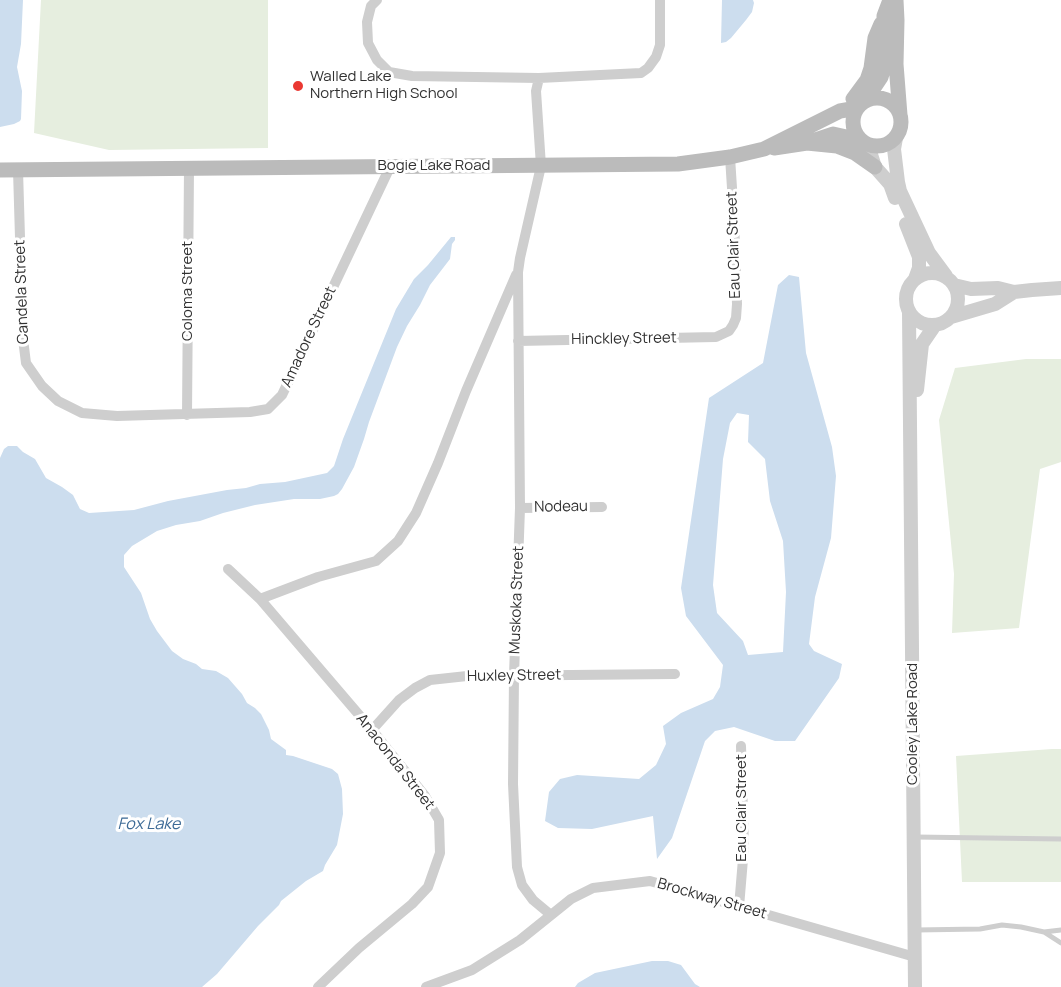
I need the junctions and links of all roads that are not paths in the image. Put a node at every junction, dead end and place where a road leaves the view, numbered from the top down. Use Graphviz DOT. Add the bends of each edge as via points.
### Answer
graph roads {
  1 [pos="377,0"];
  2 [pos="660,0"];
  3 [pos="890,0"];
  4 [pos="896,0"];
  5 [pos="884,16"];
  6 [pos="538,78"];
  7 [pos="859,106"];
  8 [pos="840,111"];
  9 [pos="900,115"];
  10 [pos="896,138"];
  11 [pos="807,143"];
  12 [pos="864,143"];
  13 [pos="764,148"];
  14 [pos="730,157"];
  15 [pos="541,166"];
  16 [pos="390,167"];
  17 [pos="875,167"];
  18 [pos="189,168"];
  19 [pos="0,170"];
  20 [pos="18,170"];
  21 [pos="518,272"];
  22 [pos="915,279"];
  23 [pos="950,281"];
  24 [pos="1061,288"];
  25 [pos="1014,292"];
  26 [pos="909,312"];
  27 [pos="951,317"];
  28 [pos="935,325"];
  29 [pos="729,331"];
  30 [pos="518,341"];
  31 [pos="58,401"];
  32 [pos="188,415"];
  33 [pos="911,461"];
  34 [pos="602,507"];
  35 [pos="520,508"];
  36 [pos="228,569"];
  37 [pos="260,599"];
  38 [pos="675,674"];
  39 [pos="514,675"];
  40 [pos="372,730"];
  41 [pos="741,746"];
  42 [pos="914,837"];
  43 [pos="1061,839"];
  44 [pos="739,907"];
  45 [pos="551,915"];
  46 [pos="914,930"];
  47 [pos="1061,930"];
  48 [pos="1044,932"];
  49 [pos="1061,943"];
  50 [pos="915,957"];
  51 [pos="318,987"];
  52 [pos="426,987"];
  53 [pos="915,987"];
  1 -- 6 [label="street" via="367,22 368,43 389,72 412,76"];
  2 -- 6 [label="street" via="660,45 656,57 641,73"];
  3 -- 5 [label="main road"];
  4 -- 9 [label="main road"];
  5 -- 7 [label="main road" via="884,67 871,93"];
  5 -- 8 [label="main road" via="875,38 867,80"];
  6 -- 15 [label="street, Muskoka Street"];
  7 -- 8 [label="main road, Bogie Lake Road"];
  7 -- 9 [label="main road" via="867,100 883,99 896,107"];
  7 -- 12 [label="main road" via="852,121 856,135"];
  8 -- 13 [label="main road, Bogie Lake Road"];
  9 -- 10 [label="main road"];
  10 -- 12 [label="main road" via="883,146"];
  10 -- 23 [label="street" via="900,191 929,253"];
  11 -- 12 [label="main road" via="832,134"];
  11 -- 13 [label="main road"];
  11 -- 17 [label="main road" via="837,146"];
  12 -- 17 [label="street"];
  13 -- 14 [label="main road, Bogie Lake Road"];
  14 -- 15 [label="main road, Bogie Lake Road" via="678,164"];
  14 -- 29 [label="street, Eau Clair Street" via="737,304 736,318"];
  15 -- 16 [label="main road, Bogie Lake Road"];
  15 -- 21 [label="street, Muskoka Street"];
  16 -- 18 [label="main road, Bogie Lake Road"];
  16 -- 32 [label="street, Amadore Street" via="282,395 268,409"];
  17 -- 22 [label="street" via="890,184 920,257"];
  18 -- 20 [label="main road, Bogie Lake Road"];
  18 -- 32 [label="street, Coloma Street"];
  19 -- 20 [label="main road, Bogie Lake Road"];
  20 -- 31 [label="street, Candela Street" via="26,363"];
  21 -- 30 [label="street, Muskoka Street"];
  21 -- 37 [label="street, Muskoka Street" via="428,487 398,541 376,561"];
  22 -- 23 [label="street" via="929,272"];
  22 -- 26 [label="street" via="906,295"];
  23 -- 25 [label="street" via="971,289"];
  23 -- 27 [label="street" via="958,297"];
  24 -- 25 [label="street"];
  25 -- 27 [label="street" via="995,304"];
  26 -- 28 [label="street" via="922,324"];
  26 -- 33 [label="street, Cooley Lake Road"];
  27 -- 28 [label="street"];
  28 -- 33 [label="street, Cooley Lake Road" via="922,344"];
  29 -- 30 [label="street, Hinckley Street" via="716,337"];
  30 -- 35 [label="street, Muskoka Street"];
  31 -- 32 [label="street, Amadore Street" via="82,413"];
  33 -- 42 [label="street, Cooley Lake Road"];
  34 -- 35 [label="street, Nodeau"];
  35 -- 39 [label="street, Muskoka Street"];
  36 -- 37 [label="street, Anaconda Street"];
  37 -- 40 [label="street, Anaconda Street"];
  38 -- 39 [label="street, Huxley Street"];
  39 -- 40 [label="street, Huxley Street" via="430,680 399,700"];
  39 -- 45 [label="street, Muskoka Street" via="517,867 522,885"];
  40 -- 51 [label="street, Anaconda Street" via="425,796 439,820 440,852 428,887"];
  41 -- 44 [label="street, Eau Clair Street" via="744,847"];
  42 -- 43 [label="lane"];
  42 -- 46 [label="street, Cooley Lake Road"];
  44 -- 45 [label="street, Brockway Street" via="650,881 593,888"];
  44 -- 50 [label="street, Brockway Street"];
  45 -- 52 [label="street, Brockway Street" via="472,970"];
  46 -- 48 [label="lane" via="1002,925"];
  46 -- 50 [label="street, Cooley Lake Road"];
  47 -- 48 [label="lane"];
  48 -- 49 [label="lane"];
  50 -- 53 [label="street, Cooley Lake Road"];
}
